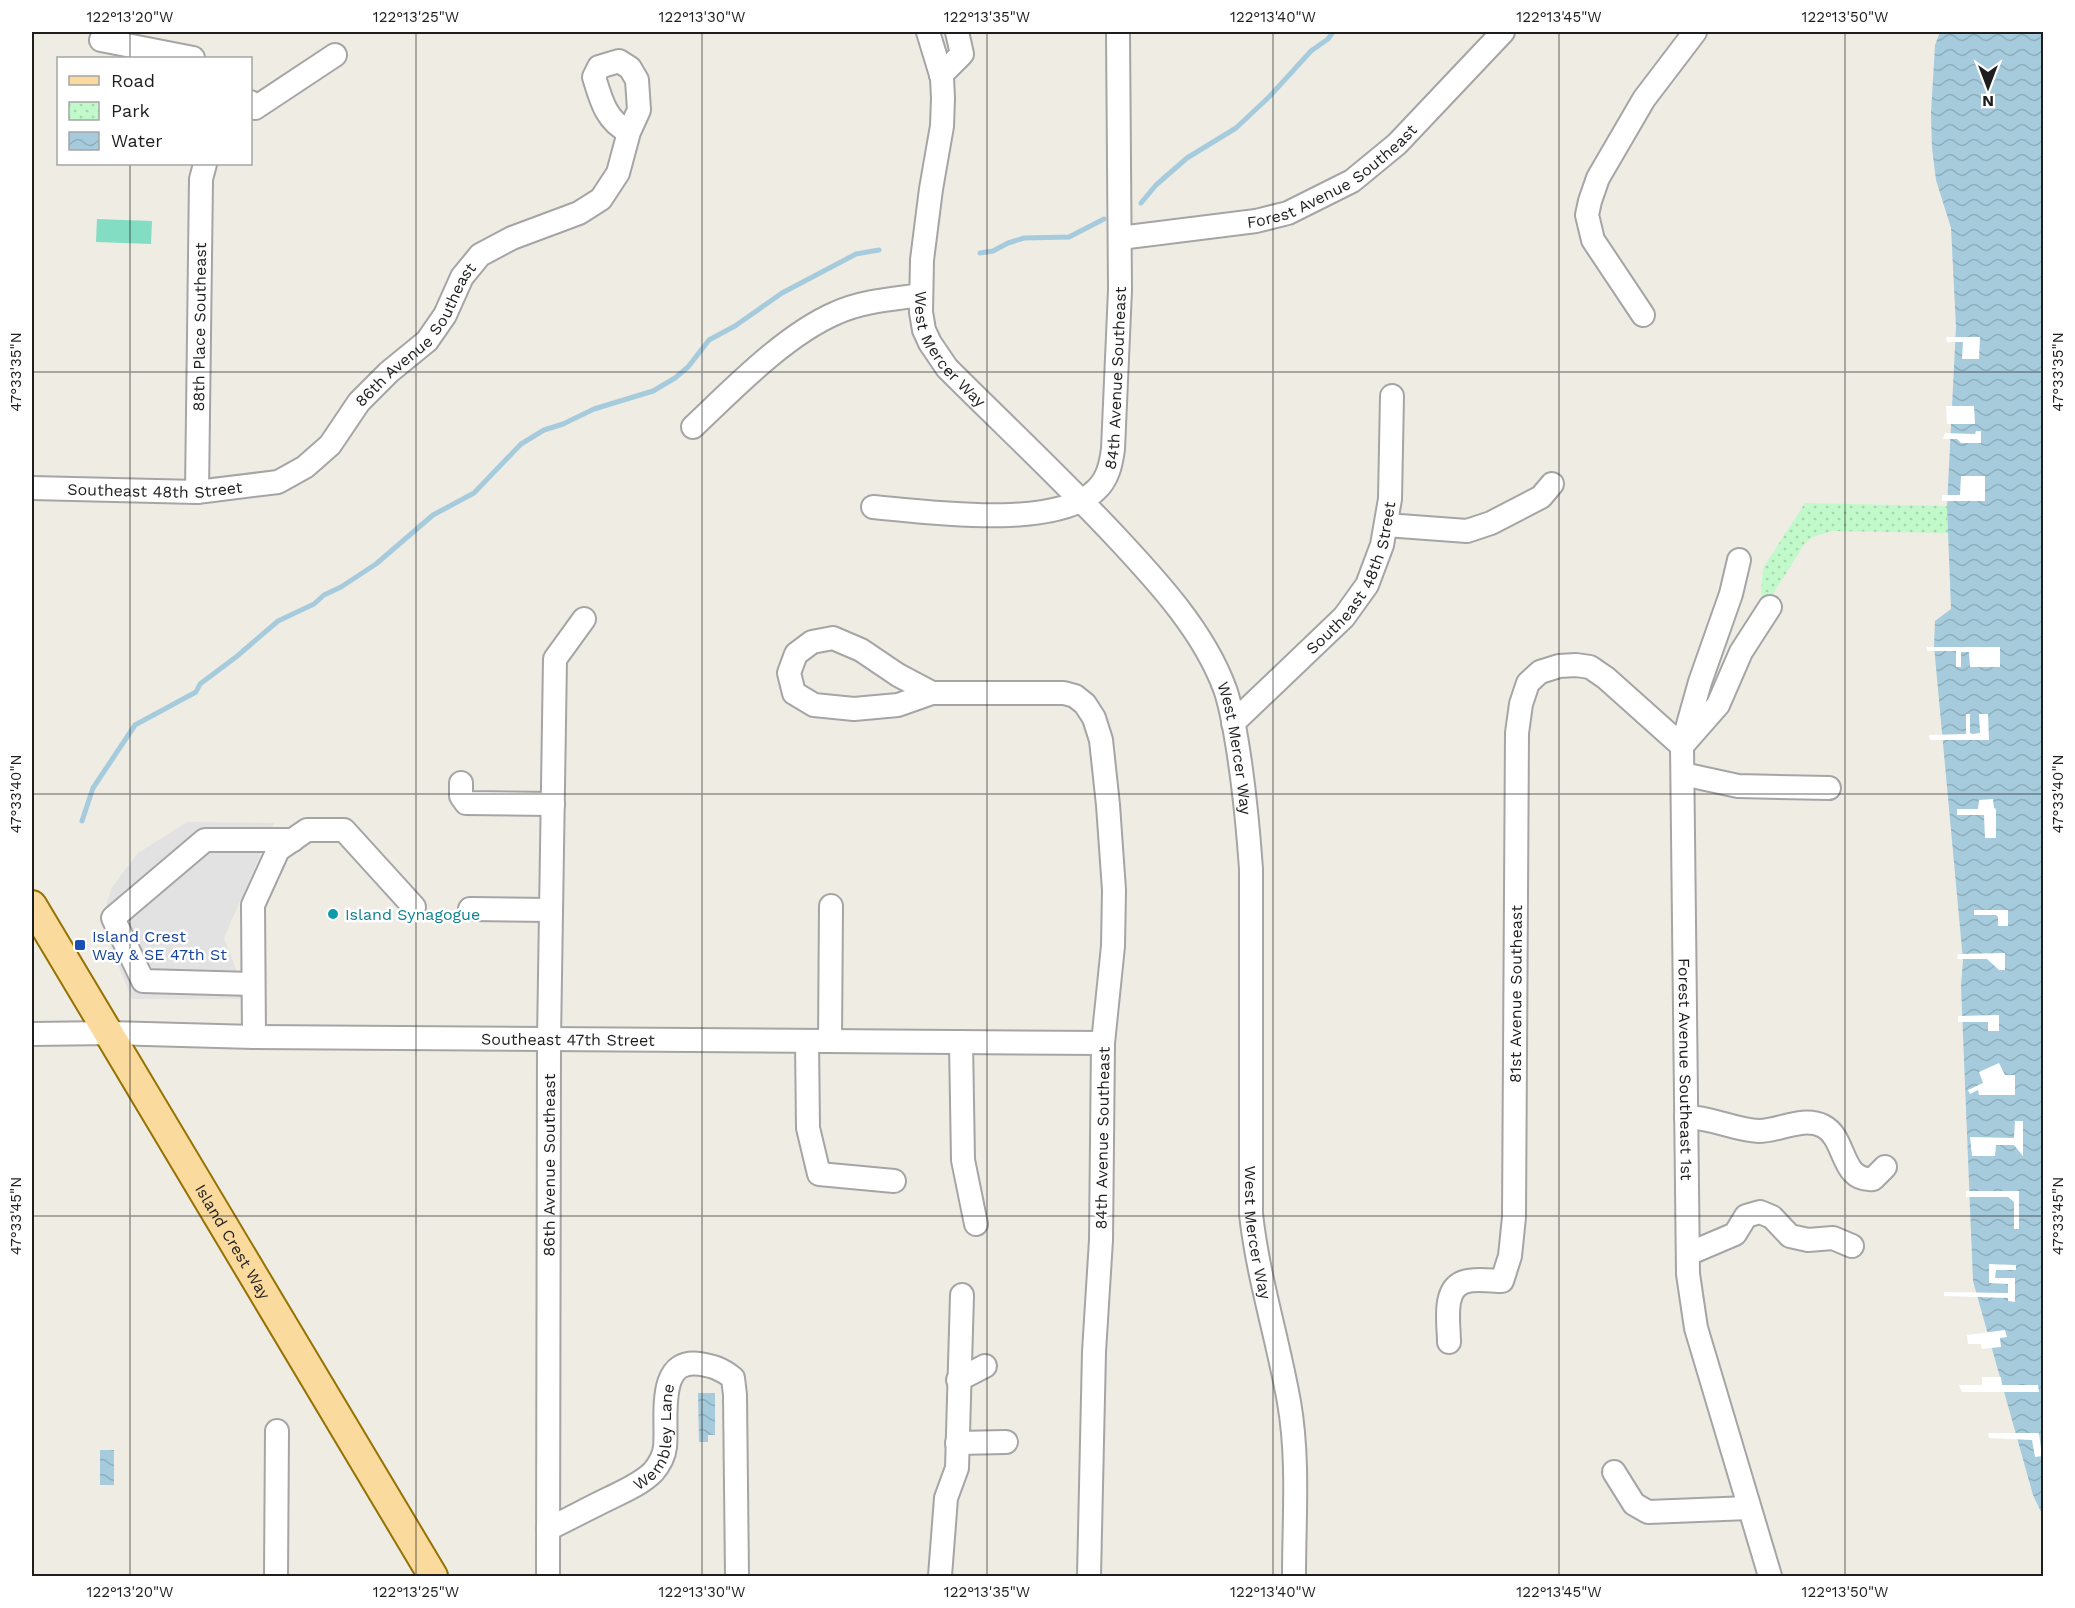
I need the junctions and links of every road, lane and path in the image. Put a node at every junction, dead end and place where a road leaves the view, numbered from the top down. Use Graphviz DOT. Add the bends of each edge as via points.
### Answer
graph roads {
  1 [pos="928,32"];
  2 [pos="957,32"];
  3 [pos="1118,32"];
  4 [pos="1503,32"];
  5 [pos="1695,32"];
  6 [pos="100,40"];
  7 [pos="335,55"];
  8 [pos="188,57"];
  9 [pos="941,75"];
  10 [pos="252,108"];
  11 [pos="629,132"];
  12 [pos="205,165"];
  13 [pos="1120,238"];
  14 [pos="921,295"];
  15 [pos="1643,315"];
  16 [pos="1392,396"];
  17 [pos="693,427"];
  18 [pos="278,482"];
  19 [pos="1552,484"];
  20 [pos="32,488"];
  21 [pos="197,492"];
  22 [pos="1083,500"];
  23 [pos="873,507"];
  24 [pos="1386,525"];
  25 [pos="1739,560"];
  26 [pos="1770,607"];
  27 [pos="584,619"];
  28 [pos="932,693"];
  29 [pos="1233,723"];
  30 [pos="1682,746"];
  31 [pos="1683,774"];
  32 [pos="461,783"];
  33 [pos="1829,788"];
  34 [pos="553,804"];
  35 [pos="293,840"];
  36 [pos="32,904"];
  37 [pos="831,906"];
  38 [pos="414,907"];
  39 [pos="470,909"];
  40 [pos="551,910"];
  41 [pos="253,984"];
  42 [pos="110,1033"];
  43 [pos="32,1034"];
  44 [pos="254,1037"];
  45 [pos="549,1040"];
  46 [pos="807,1041"];
  47 [pos="830,1041"];
  48 [pos="961,1042"];
  49 [pos="1103,1043"];
  50 [pos="1686,1117"];
  51 [pos="1885,1167"];
  52 [pos="894,1181"];
  53 [pos="976,1224"];
  54 [pos="1852,1246"];
  55 [pos="1688,1254"];
  56 [pos="962,1294"];
  57 [pos="1449,1342"];
  58 [pos="985,1366"];
  59 [pos="958,1380"];
  60 [pos="277,1431"];
  61 [pos="1006,1442"];
  62 [pos="957,1443"];
  63 [pos="1614,1472"];
  64 [pos="1749,1508"];
  65 [pos="548,1529"];
  66 [pos="276,1576"];
  67 [pos="433,1576"];
  68 [pos="548,1576"];
  69 [pos="737,1576"];
  70 [pos="940,1576"];
  71 [pos="1089,1576"];
  72 [pos="1294,1576"];
  73 [pos="1770,1576"];
  1 -- 9 [label="street, West Mercer Way"];
  2 -- 9 [label="street" via="962,54"];
  3 -- 13 [label="street, 84th Avenue Southeast"];
  4 -- 13 [label="street, Forest Avenue Southeast" via="1397,144 1352,182 1288,213 1256,221"];
  5 -- 15 [label="street" via="1644,99 1598,178 1587,215 1593,240"];
  6 -- 8 [label="street"];
  7 -- 10 [label="street"];
  9 -- 14 [label="street, West Mercer Way" via="942,126 922,260"];
  11 -- 18 [label="street, 86th Avenue Southeast" via="618,173 601,199 579,213 512,238 480,255 462,277 445,315 427,341 359,402 330,445 305,467"];
  12 -- 21 [label="street, 88th Place Southeast" via="201,179"];
  13 -- 22 [label="street, 84th Avenue Southeast" via="1111,465 1097,490"];
  14 -- 17 [label="street" via="862,304 819,321 734,388"];
  14 -- 22 [label="street, West Mercer Way" via="924,330 938,357"];
  16 -- 24 [label="street, Southeast 48th Street" via="1392,462"];
  18 -- 21 [label="street, Southeast 48th Street"];
  19 -- 24 [label="street" via="1541,497 1491,524 1467,531"];
  20 -- 21 [label="street, Southeast 48th Street"];
  22 -- 23 [label="street, 84th Avenue Southeast" via="1047,512 1003,516"];
  22 -- 29 [label="street, West Mercer Way" via="1152,574 1193,630 1225,690"];
  24 -- 29 [label="street, Southeast 48th Street" via="1367,585 1344,617"];
  25 -- 30 [label="street, Forest Avenue Southeast 1st"];
  26 -- 30 [label="street" via="1742,652 1718,705"];
  27 -- 34 [label="street, 86th Avenue Southeast" via="555,659"];
  28 -- 28 [label="street" via="833,638 812,642 796,654 789,673 794,693 814,705 854,709 898,705"];
  28 -- 49 [label="street, 84th Avenue Southeast" via="1064,693 1085,704 1094,718 1101,740 1114,890 1113,946"];
  29 -- 72 [label="street, West Mercer Way" via="1251,869 1251,1214 1292,1426"];
  30 -- 31 [label="street, Forest Avenue Southeast 1st"];
  30 -- 57 [label="street, 81st Avenue Southeast" via="1590,667 1558,666 1540,672 1528,683 1517,733 1514,1217 1510,1256 1502,1281 1465,1281 1455,1287 1448,1306"];
  31 -- 33 [label="street" via="1738,786"];
  31 -- 50 [label="street, Forest Avenue Southeast 1st"];
  32 -- 34 [label="street" via="460,796 466,803"];
  34 -- 40 [label="street, 86th Avenue Southeast"];
  35 -- 38 [label="street" via="307,830 344,830"];
  35 -- 41 [label="street" via="278,850 253,905"];
  35 -- 41 [label="street" via="205,840 114,918 143,981"];
  36 -- 42 [label="main road, Island Crest Way"];
  37 -- 47 [label="street"];
  39 -- 40 [label="street"];
  40 -- 45 [label="street, 86th Avenue Southeast"];
  41 -- 44 [label="street"];
  42 -- 43 [label="street, Southeast 47th Street"];
  42 -- 44 [label="street, Southeast 47th Street"];
  42 -- 67 [label="main road, Island Crest Way"];
  44 -- 45 [label="street, Southeast 47th Street"];
  45 -- 46 [label="street, Southeast 47th Street"];
  45 -- 65 [label="street, 86th Avenue Southeast"];
  46 -- 47 [label="street, Southeast 47th Street"];
  46 -- 52 [label="street" via="808,1128 819,1174"];
  47 -- 48 [label="street, Southeast 47th Street"];
  48 -- 49 [label="street, Southeast 47th Street"];
  48 -- 53 [label="street" via="963,1161"];
  49 -- 71 [label="street, 84th Avenue Southeast"];
  50 -- 51 [label="street" via="1760,1131 1797,1124 1822,1126 1833,1135 1850,1169 1861,1179 1873,1179"];
  50 -- 55 [label="street, Forest Avenue Southeast 1st"];
  54 -- 55 [label="street" via="1833,1238 1790,1236 1772,1217 1760,1212 1746,1215 1735,1234"];
  55 -- 64 [label="street, Forest Avenue Southeast 1st" via="1696,1328"];
  56 -- 59 [label="street"];
  58 -- 59 [label="street"];
  59 -- 62 [label="street"];
  60 -- 66 [label="street"];
  61 -- 62 [label="street"];
  62 -- 70 [label="street" via="957,1468 946,1498"];
  63 -- 64 [label="street" via="1634,1504 1648,1512"];
  64 -- 73 [label="street, Forest Avenue Southeast 1st"];
  65 -- 68 [label="street, 86th Avenue Southeast"];
  65 -- 69 [label="street, Wembley Lane" via="638,1484 652,1472 665,1450 668,1384 674,1373 683,1364 713,1366 733,1378 735,1395"];
}
